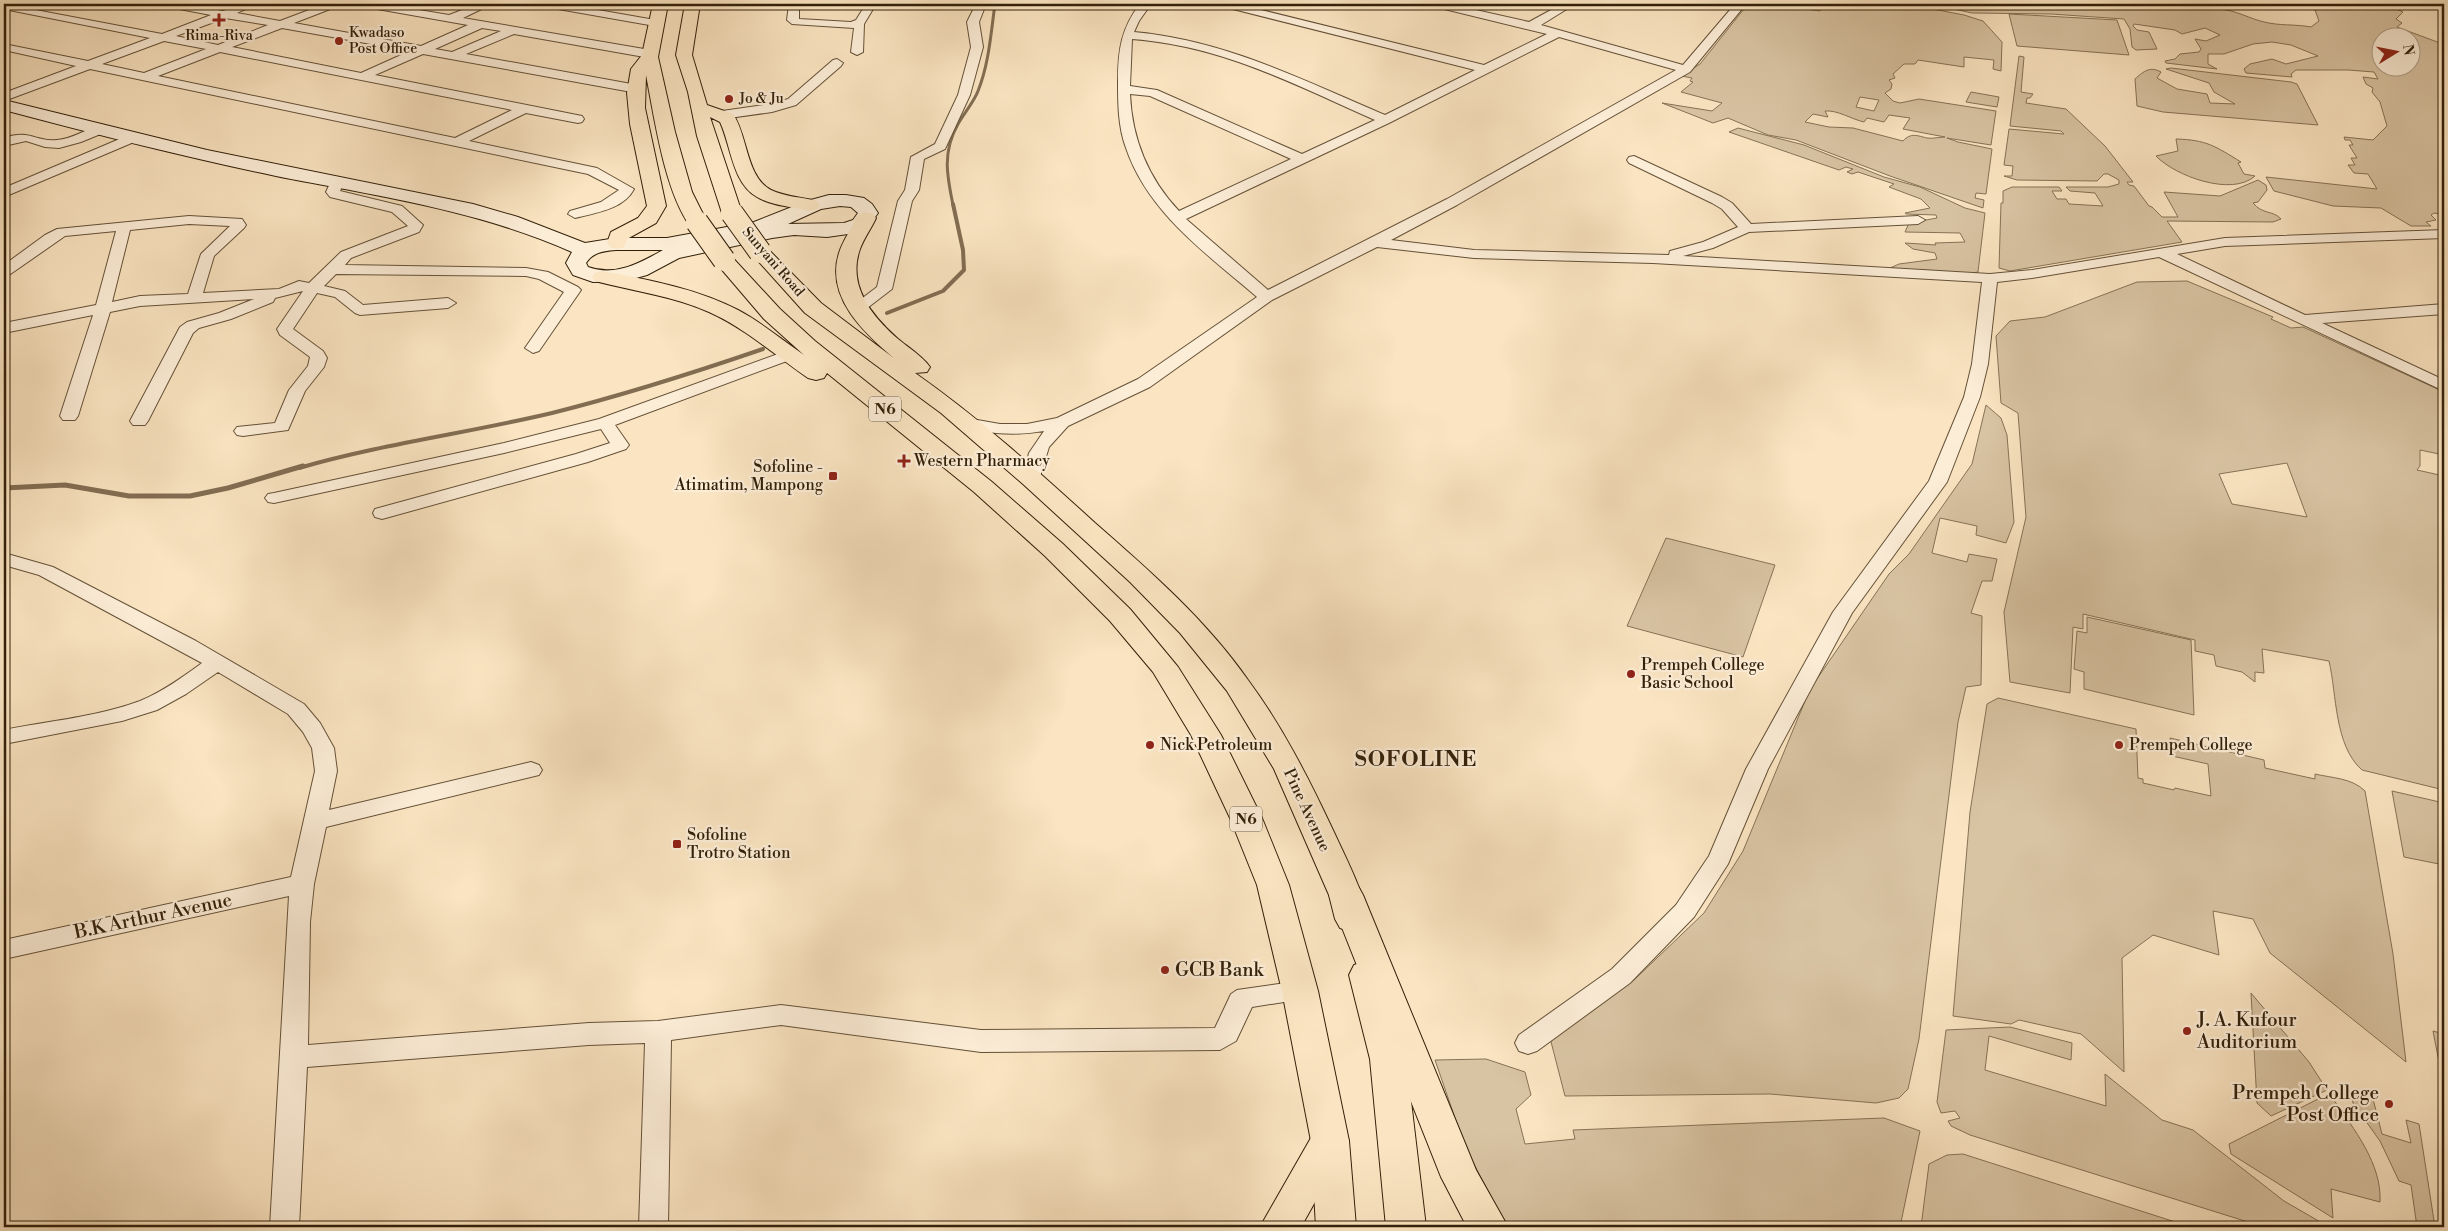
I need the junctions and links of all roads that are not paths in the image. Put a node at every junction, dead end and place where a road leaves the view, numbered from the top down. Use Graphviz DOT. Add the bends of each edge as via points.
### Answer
graph roads {
  1 [pos="169,4"];
  2 [pos="251,4"];
  3 [pos="334,4"];
  4 [pos="366,4"];
  5 [pos="487,4"];
  6 [pos="548,4"];
  7 [pos="660,4"];
  8 [pos="692,4"];
  9 [pos="794,4"];
  10 [pos="871,4"];
  11 [pos="981,4"];
  12 [pos="1146,4"];
  13 [pos="1225,4"];
  14 [pos="1436,4"];
  15 [pos="1570,4"];
  16 [pos="1741,4"];
  17 [pos="4,6"];
  18 [pos="223,14"];
  19 [pos="450,19"];
  20 [pos="655,23"];
  21 [pos="280,24"];
  22 [pos="481,24"];
  23 [pos="856,24"];
  24 [pos="1531,26"];
  25 [pos="513,30"];
  26 [pos="1556,34"];
  27 [pos="1127,35"];
  28 [pos="158,38"];
  29 [pos="4,47"];
  30 [pos="217,49"];
  31 [pos="422,50"];
  32 [pos="857,52"];
  33 [pos="452,56"];
  34 [pos="650,56"];
  35 [pos="837,62"];
  36 [pos="86,64"];
  37 [pos="1686,69"];
  38 [pos="1488,70"];
  39 [pos="144,77"];
  40 [pos="361,77"];
  41 [pos="637,89"];
  42 [pos="1123,89"];
  43 [pos="4,97"];
  44 [pos="4,105"];
  45 [pos="526,108"];
  46 [pos="700,108"];
  47 [pos="722,115"];
  48 [pos="578,119"];
  49 [pos="1385,120"];
  50 [pos="98,130"];
  51 [pos="129,139"];
  52 [pos="4,142"];
  53 [pos="457,142"];
  54 [pos="1302,159"];
  55 [pos="1634,160"];
  56 [pos="337,182"];
  57 [pos="4,193"];
  58 [pos="810,205"];
  59 [pos="575,214"];
  60 [pos="866,218"];
  61 [pos="1176,218"];
  62 [pos="1918,220"];
  63 [pos="124,226"];
  64 [pos="1747,228"];
  65 [pos="2444,234"];
  66 [pos="556,236"];
  67 [pos="1375,242"];
  68 [pos="614,243"];
  69 [pos="586,251"];
  70 [pos="2160,252"];
  71 [pos="1653,259"];
  72 [pos="334,269"];
  73 [pos="4,272"];
  74 [pos="602,277"];
  75 [pos="1990,278"];
  76 [pos="313,288"];
  77 [pos="281,293"];
  78 [pos="194,297"];
  79 [pos="1267,297"];
  80 [pos="448,303"];
  81 [pos="103,308"];
  82 [pos="857,309"];
  83 [pos="2444,309"];
  84 [pos="2305,319"];
  85 [pos="4,328"];
  86 [pos="533,348"];
  87 [pos="789,355"];
  88 [pos="2444,386"];
  89 [pos="958,415"];
  90 [pos="70,416"];
  91 [pos="139,421"];
  92 [pos="1062,422"];
  93 [pos="605,423"];
  94 [pos="243,431"];
  95 [pos="912,431"];
  96 [pos="1032,479"];
  97 [pos="274,498"];
  98 [pos="382,513"];
  99 [pos="4,559"];
  100 [pos="216,663"];
  101 [pos="4,737"];
  102 [pos="531,770"];
  103 [pos="316,821"];
  104 [pos="302,884"];
  105 [pos="1346,895"];
  106 [pos="4,948"];
  107 [pos="1300,991"];
  108 [pos="658,1032"];
  109 [pos="1528,1042"];
  110 [pos="293,1057"];
  111 [pos="1330,1141"];
  112 [pos="284,1227"];
  113 [pos="654,1227"];
  114 [pos="1280,1227"];
  115 [pos="1336,1227"];
  116 [pos="1406,1227"];
  117 [pos="1488,1227"];
  1 -- 18 [label="street"];
  2 -- 18 [label="street"];
  3 -- 21 [label="street"];
  4 -- 19 [label="street"];
  5 -- 19 [label="street"];
  6 -- 20 [label="street"];
  7 -- 20 [label="main road, N6"];
  8 -- 46 [label="main road, Sunyani Road / N6" via="684,55"];
  9 -- 23 [label="street" via="793,20 796,22"];
  10 -- 23 [label="street"];
  11 -- 82 [label="street" via="973,22 977,47 964,95 942,142 918,156 912,190 905,201 884,289"];
  12 -- 27 [label="street" via="1127,29"];
  13 -- 38 [label="street"];
  14 -- 24 [label="street"];
  15 -- 24 [label="street"];
  16 -- 37 [label="street"];
  17 -- 28 [label="street"];
  18 -- 21 [label="street"];
  18 -- 28 [label="street"];
  19 -- 22 [label="street"];
  20 -- 34 [label="main road, N6"];
  21 -- 30 [label="street"];
  21 -- 31 [label="street"];
  22 -- 25 [label="street"];
  22 -- 31 [label="street"];
  23 -- 32 [label="street" via="860,26"];
  24 -- 26 [label="street"];
  25 -- 33 [label="street"];
  25 -- 34 [label="street"];
  26 -- 37 [label="street"];
  26 -- 38 [label="street"];
  27 -- 42 [label="street"];
  27 -- 49 [label="street" via="1183,42 1231,54"];
  28 -- 30 [label="street"];
  28 -- 36 [label="street"];
  29 -- 36 [label="street"];
  30 -- 39 [label="street"];
  30 -- 40 [label="street"];
  31 -- 33 [label="street"];
  31 -- 40 [label="street"];
  33 -- 41 [label="street"];
  34 -- 41 [label="main road" via="639,69"];
  34 -- 95 [label="main road, N6, bridge" via="666,132 683,192 697,222 724,260 772,314"];
  35 -- 47 [label="street" via="792,102"];
  36 -- 39 [label="street"];
  36 -- 43 [label="street"];
  37 -- 67 [label="street"];
  38 -- 49 [label="street"];
  39 -- 53 [label="street"];
  40 -- 45 [label="street"];
  41 -- 68 [label="main road" via="639,125 657,204 652,217 618,236"];
  42 -- 54 [label="street" via="1153,93"];
  42 -- 61 [label="street" via="1130,146 1152,191"];
  44 -- 50 [label="street"];
  45 -- 48 [label="street"];
  45 -- 53 [label="street"];
  46 -- 47 [label="main road"];
  46 -- 89 [label="main road, Sunyani Road / N6, bridge" via="732,213 760,252 813,308"];
  47 -- 58 [label="main road" via="730,124 744,167 756,190 768,196"];
  49 -- 54 [label="street"];
  50 -- 51 [label="street"];
  50 -- 52 [label="street" via="62,144 51,144 28,136"];
  51 -- 56 [label="street"];
  51 -- 57 [label="street"];
  53 -- 59 [label="street" via="592,171 627,189 624,195 606,205"];
  54 -- 61 [label="street"];
  55 -- 64 [label="street" via="1727,206"];
  56 -- 66 [label="street" via="441,203"];
  56 -- 72 [label="street" via="335,194 397,209 416,227 346,255"];
  58 -- 60 [label="street" via="848,201 863,205 867,209"];
  58 -- 68 [label="street" via="767,225 668,244"];
  60 -- 74 [label="street" via="848,229 784,230 673,253 631,274"];
  60 -- 82 [label="main road" via="851,247 846,267 846,277"];
  61 -- 79 [label="street"];
  62 -- 64 [label="street"];
  63 -- 73 [label="street" via="55,234"];
  63 -- 78 [label="street" via="189,220 237,222 239,225 206,257 200,286"];
  63 -- 81 [label="street"];
  64 -- 71 [label="street" via="1708,246"];
  65 -- 70 [label="street" via="2225,242"];
  66 -- 68 [label="street"];
  66 -- 69 [label="street"];
  67 -- 71 [label="street" via="1474,254"];
  67 -- 79 [label="street"];
  68 -- 69 [label="street"];
  69 -- 74 [label="street" via="577,259 577,267 586,274"];
  70 -- 75 [label="street"];
  70 -- 84 [label="street"];
  71 -- 75 [label="street"];
  72 -- 76 [label="street"];
  72 -- 86 [label="street" via="526,272 542,275 573,290"];
  74 -- 87 [label="main road" via="676,293 717,307"];
  75 -- 109 [label="street" via="1980,364 1972,397 1938,482 1843,612 1757,768 1720,858 1685,911 1622,976"];
  76 -- 77 [label="street" via="299,286"];
  76 -- 80 [label="street" via="340,294 360,310"];
  76 -- 94 [label="street" via="285,329 317,354 316,367 297,390 282,426"];
  77 -- 78 [label="street"];
  77 -- 91 [label="street" via="189,327"];
  78 -- 81 [label="street" via="140,301"];
  79 -- 92 [label="street" via="1144,383"];
  81 -- 85 [label="street"];
  81 -- 90 [label="street"];
  82 -- 89 [label="main road" via="878,332 928,374"];
  83 -- 84 [label="street"];
  84 -- 88 [label="street"];
  87 -- 93 [label="street"];
  87 -- 95 [label="main road"];
  89 -- 92 [label="street" via="1000,429"];
  89 -- 96 [label="main road, Pine Avenue / N6"];
  92 -- 96 [label="street" via="1042,443 1036,455"];
  93 -- 97 [label="street"];
  93 -- 98 [label="street" via="620,445"];
  95 -- 107 [label="main road, N6" via="983,486 1054,550 1120,616 1164,667 1206,735 1246,818 1273,885"];
  96 -- 105 [label="main road, Pine Avenue / N6" via="1190,627 1238,686 1289,769"];
  99 -- 100 [label="street" via="46,571"];
  100 -- 101 [label="street" via="149,705 122,714"];
  100 -- 103 [label="street" via="296,709 312,728 323,748 326,770"];
  102 -- 103 [label="street"];
  103 -- 104 [label="street"];
  104 -- 106 [label="street, B.K Arthur Avenue"];
  104 -- 110 [label="street"];
  105 -- 116 [label="main road, Pine Avenue / N6" via="1388,1059"];
  105 -- 117 [label="main road" via="1460,1177"];
  107 -- 108 [label="street" via="1246,997 1240,1001 1227,1034 1220,1038 981,1041 891,1032 780,1015"];
  107 -- 111 [label="main road, N6"];
  108 -- 110 [label="street" via="579,1034"];
  108 -- 113 [label="street"];
  110 -- 112 [label="street"];
  111 -- 114 [label="main road"];
  111 -- 115 [label="main road"];
}
